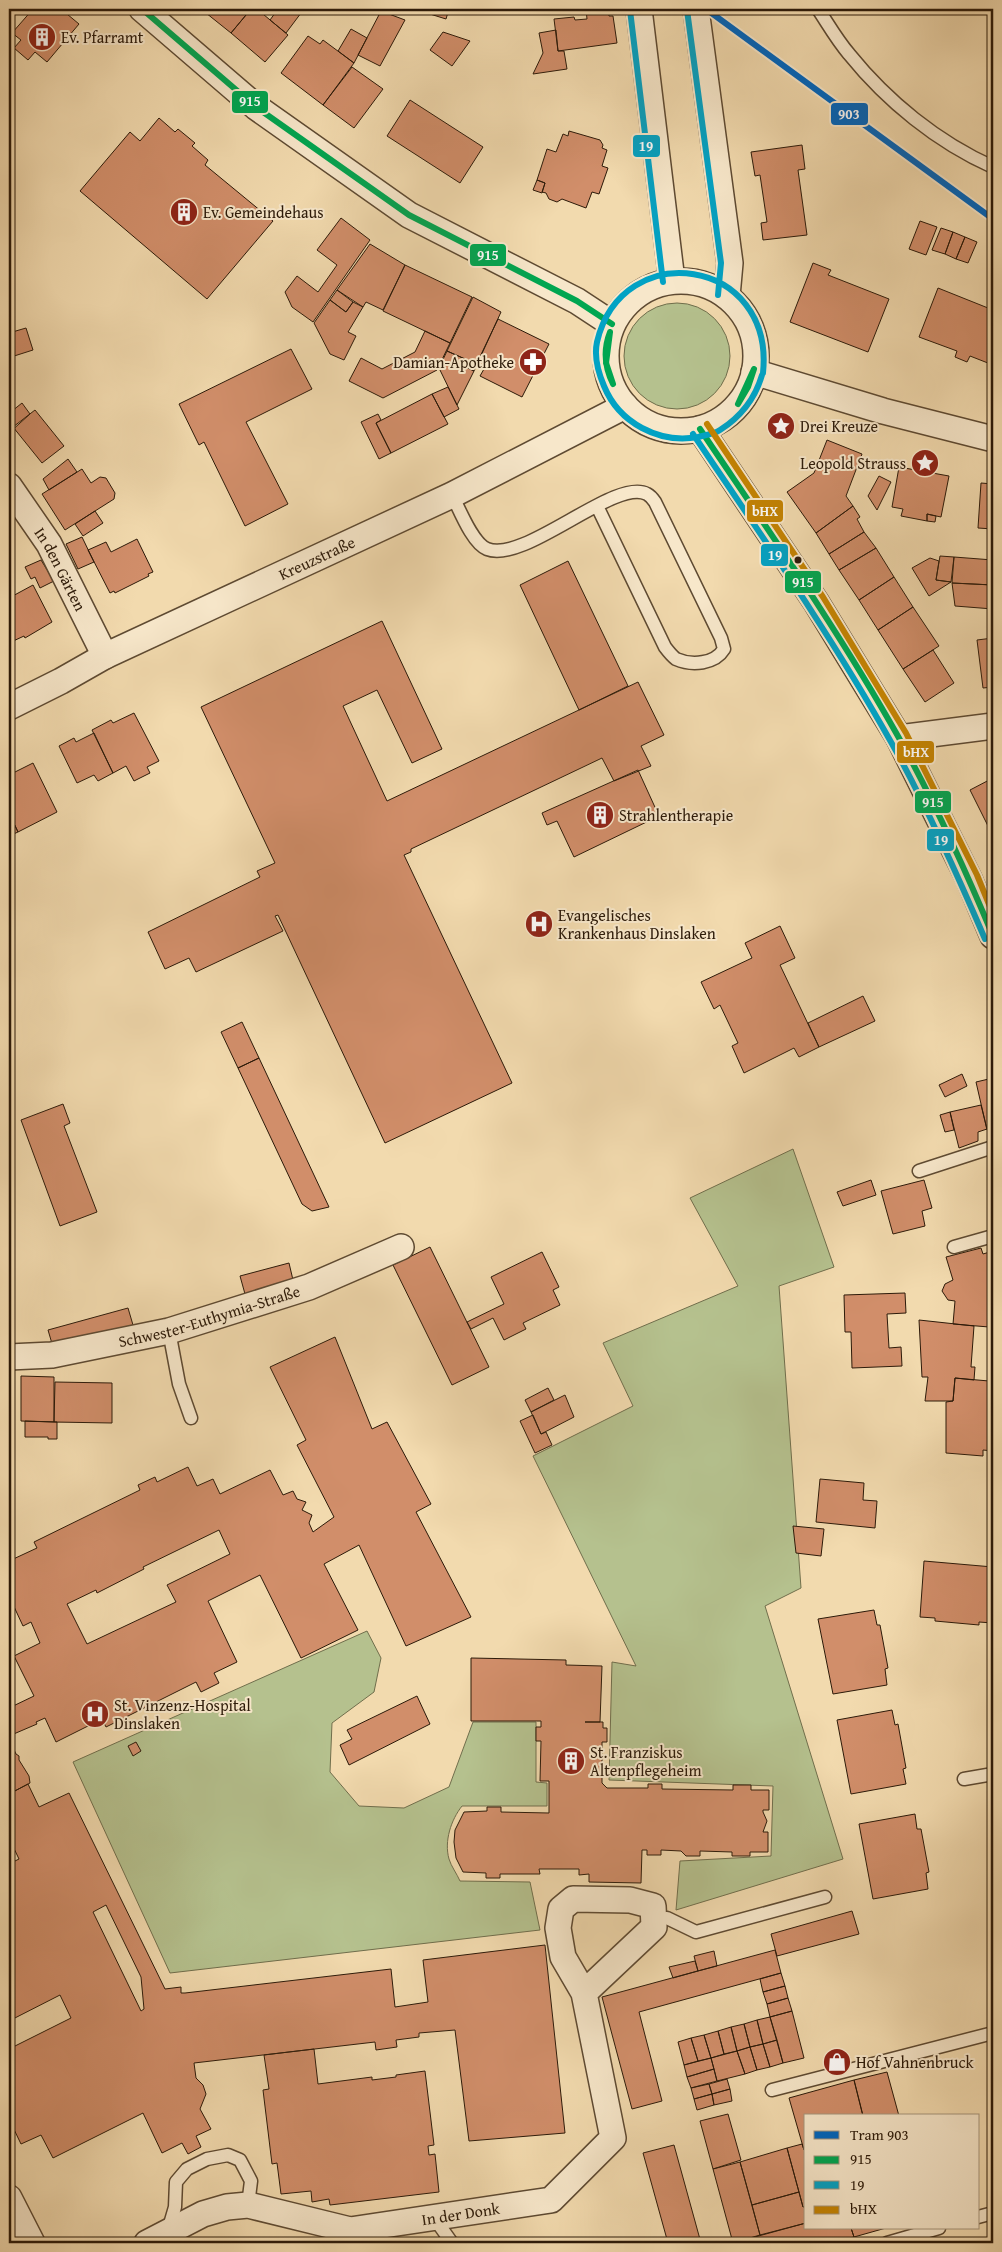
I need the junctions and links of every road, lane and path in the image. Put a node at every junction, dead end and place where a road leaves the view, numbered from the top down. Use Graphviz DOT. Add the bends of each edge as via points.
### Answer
graph roads {
  1 [pos="142,9"];
  2 [pos="639,9"];
  3 [pos="696,9"];
  4 [pos="818,9"];
  5 [pos="993,167"];
  6 [pos="672,281"];
  7 [pos="727,296"];
  8 [pos="612,324"];
  9 [pos="754,372"];
  10 [pos="625,406"];
  11 [pos="700,429"];
  12 [pos="993,439"];
  13 [pos="9,486"];
  14 [pos="452,495"];
  15 [pos="597,506"];
  16 [pos="105,656"];
  17 [pos="9,708"];
  18 [pos="993,726"];
  19 [pos="899,738"];
  20 [pos="993,936"];
  21 [pos="993,1147"];
  22 [pos="919,1171"];
  23 [pos="993,1236"];
  24 [pos="401,1247"];
  25 [pos="954,1247"];
  26 [pos="169,1331"];
  27 [pos="9,1357"];
  28 [pos="192,1418"];
  29 [pos="993,1774"];
  30 [pos="964,1779"];
  31 [pos="825,1897"];
  32 [pos="654,1920"];
  33 [pos="584,1993"];
  34 [pos="993,2034"];
  35 [pos="772,2090"];
  36 [pos="9,2198"];
  37 [pos="248,2205"];
  38 [pos="993,2212"];
  39 [pos="980,2216"];
  40 [pos="435,2218"];
  41 [pos="932,2230"];
  42 [pos="158,2237"];
  43 [pos="32,2243"];
  44 [pos="452,2243"];
  45 [pos="887,2243"];
  1 -- 8 [label="street" via="256,107 409,215 577,301"];
  2 -- 6 [label="street"];
  3 -- 7 [label="street" via="730,263"];
  4 -- 5 [label="lane" via="848,53 891,100 939,137"];
  6 -- 7 [label="street" via="701,283"];
  6 -- 8 [label="street" via="648,288 627,303"];
  7 -- 9 [label="street" via="742,312 751,330 756,351"];
  8 -- 10 [label="street" via="606,345 606,367 613,388"];
  9 -- 11 [label="street" via="744,394 729,413"];
  9 -- 12 [label="street"];
  10 -- 11 [label="street" via="652,425 667,430"];
  10 -- 14 [label="street, Kreuzstraße"];
  11 -- 19 [label="street" via="816,602"];
  13 -- 16 [label="street, In den Gärten" via="50,544"];
  14 -- 15 [label="lane" via="478,542 499,550 525,544"];
  14 -- 16 [label="street, Kreuzstraße"];
  15 -- 15 [label="lane" via="636,492 646,494 655,502 720,638 724,649 718,658 687,662 675,658 665,647"];
  16 -- 17 [label="street, Kreuzstraße"];
  18 -- 19 [label="street"];
  19 -- 20 [label="street" via="969,879"];
  21 -- 22 [label="lane"];
  23 -- 25 [label="lane"];
  24 -- 26 [label="street, Schwester-Euthymia-Straße" via="309,1287"];
  26 -- 27 [label="street, Schwester-Euthymia-Straße" via="52,1356"];
  26 -- 28 [label="lane" via="179,1384"];
  29 -- 30 [label="lane"];
  31 -- 32 [label="lane" via="696,1932 668,1918"];
  32 -- 33 [label="street" via="654,1927"];
  32 -- 33 [label="street, In der Donk" via="653,1906 630,1900 573,1899 561,1909 558,1928 563,1957"];
  33 -- 40 [label="street, In der Donk" via="613,2138 551,2200"];
  34 -- 35 [label="lane"];
  36 -- 43 [label="street"];
  37 -- 40 [label="street, In der Donk" via="350,2230"];
  37 -- 42 [label="street, In der Donk" via="203,2214"];
  37 -- 42 [label="lane" via="251,2181 240,2160 228,2155 207,2159 188,2169 176,2182 175,2207"];
  38 -- 39 [label="lane"];
  40 -- 44 [label="lane"];
  41 -- 45 [label="lane"];
}
